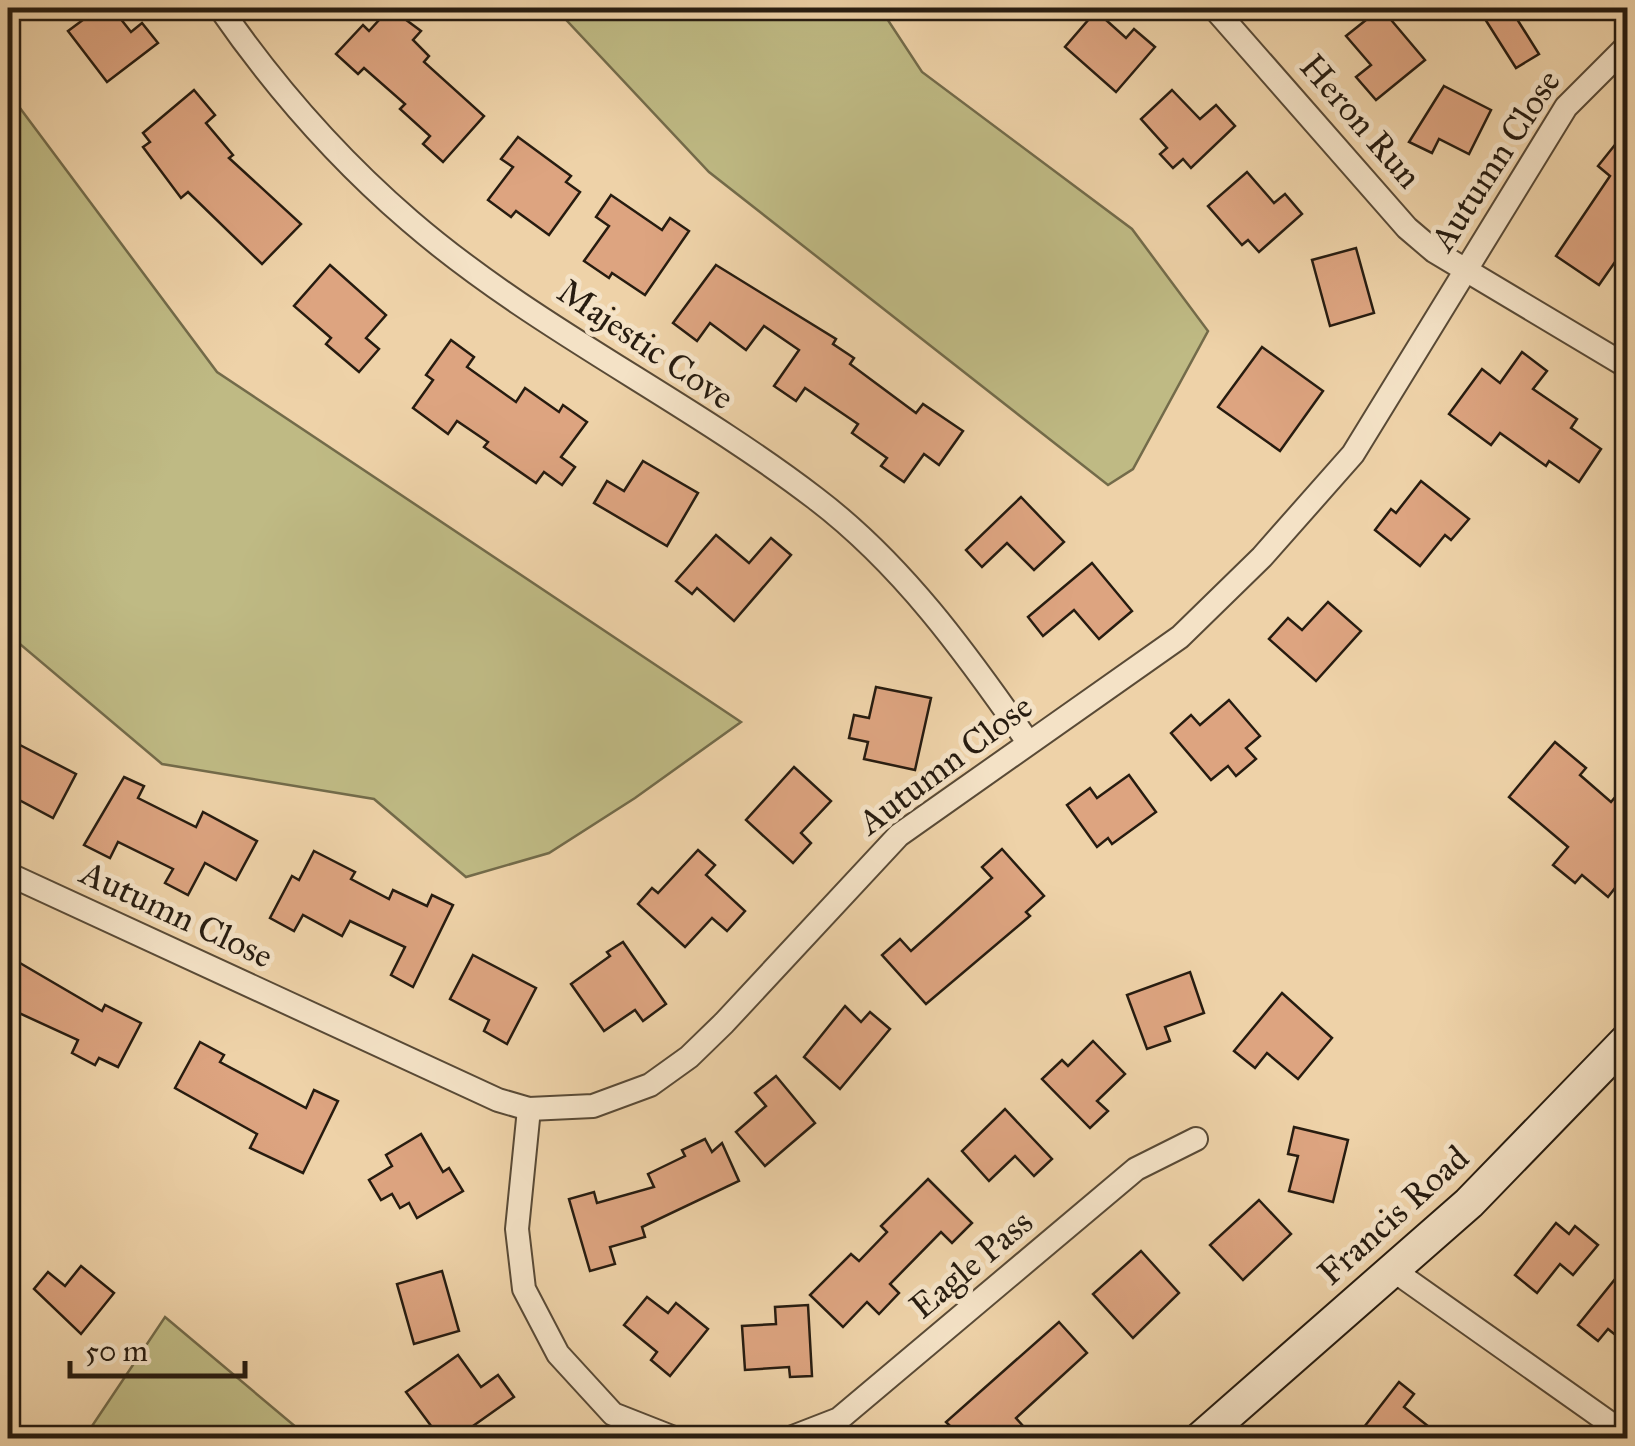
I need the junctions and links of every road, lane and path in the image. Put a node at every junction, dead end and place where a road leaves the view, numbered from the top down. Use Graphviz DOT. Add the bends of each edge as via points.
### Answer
graph roads {
  1 [pos="220,8"];
  2 [pos="1214,8"];
  3 [pos="1628,46"];
  4 [pos="1465,269"];
  5 [pos="1628,367"];
  6 [pos="1028,742"];
  7 [pos="8,874"];
  8 [pos="1628,1039"];
  9 [pos="529,1109"];
  10 [pos="1196,1139"];
  11 [pos="1393,1270"];
  12 [pos="1628,1436"];
  13 [pos="674,1438"];
  14 [pos="790,1438"];
  15 [pos="1202,1438"];
  1 -- 6 [label="street, Majestic Cove" via="276,86 410,221 830,512 912,586"];
  2 -- 4 [label="street, Heron Run" via="1407,228"];
  3 -- 4 [label="street, Autumn Close" via="1566,107"];
  4 -- 5 [label="street, Heron Run"];
  4 -- 6 [label="street, Autumn Close" via="1353,454 1262,556 1180,636"];
  6 -- 9 [label="street, Autumn Close" via="900,835 689,1057 650,1085 594,1106"];
  7 -- 9 [label="street, Autumn Close"];
  8 -- 11 [label="street, Francis Road" via="1509,1164"];
  9 -- 13 [label="street" via="517,1230 524,1289 558,1354 614,1414"];
  10 -- 14 [label="street, Eagle Pass" via="1136,1169 839,1418"];
  11 -- 12 [label="street"];
  11 -- 15 [label="street, Francis Road"];
}
